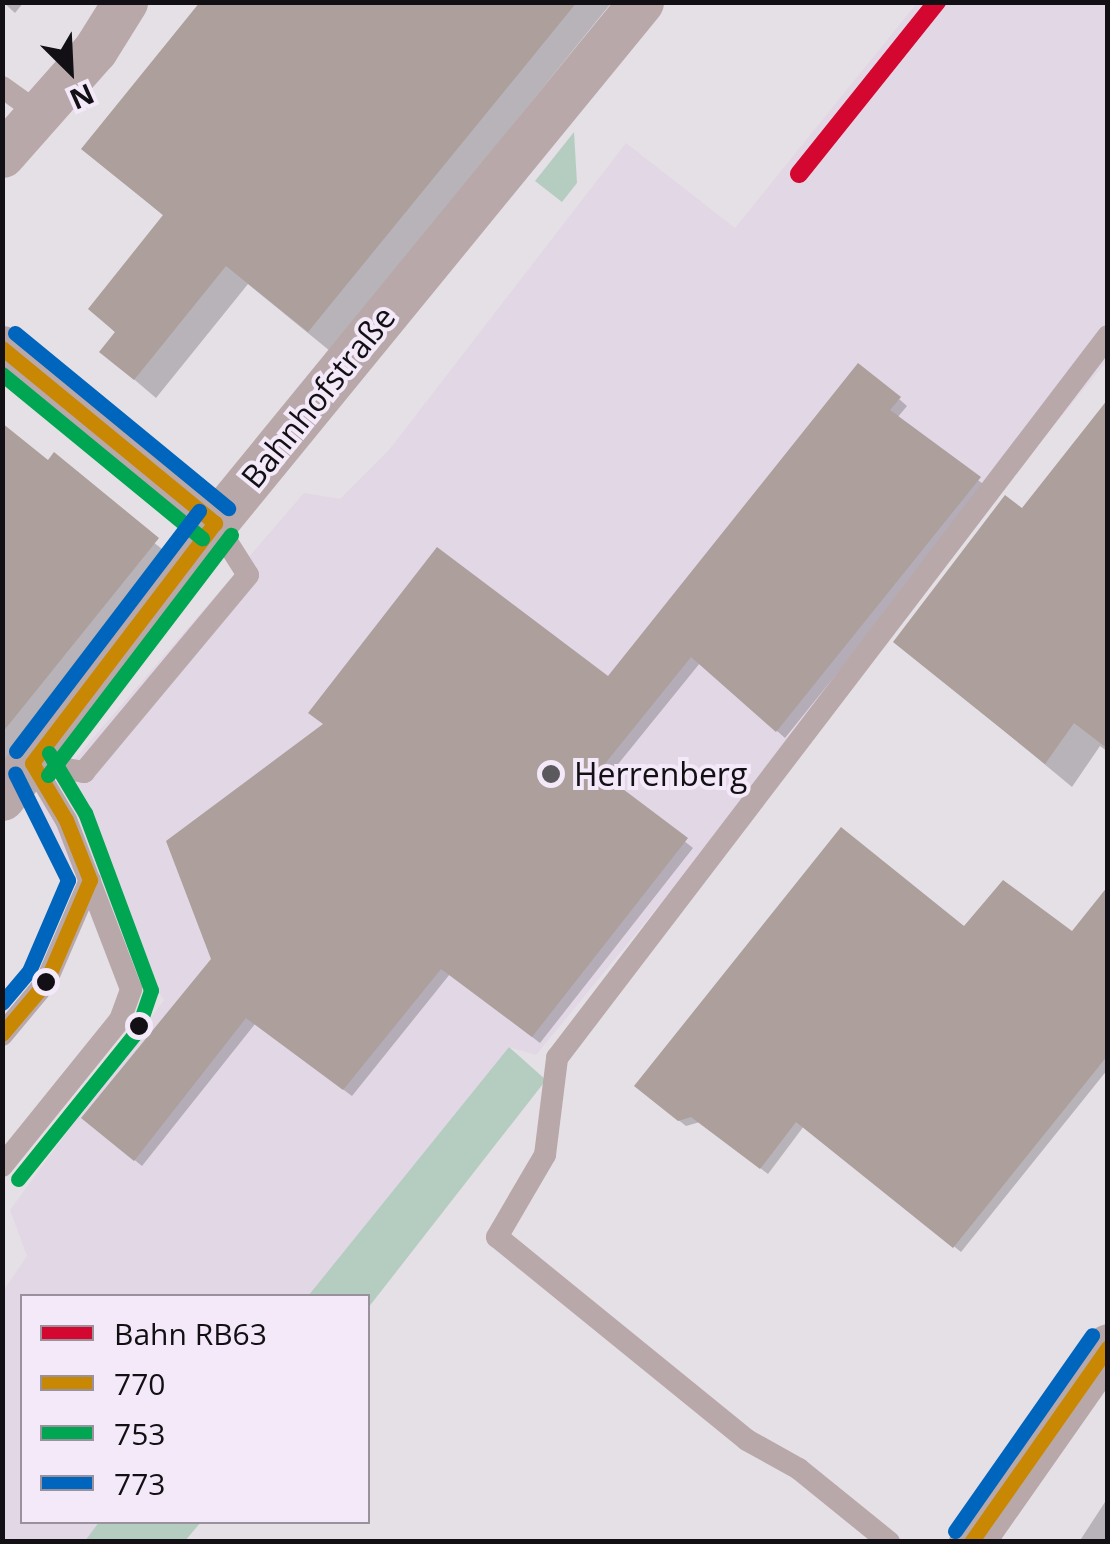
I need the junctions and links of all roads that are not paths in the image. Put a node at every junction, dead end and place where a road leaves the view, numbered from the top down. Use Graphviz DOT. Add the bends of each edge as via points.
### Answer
graph roads {
  1 [pos="125,2"];
  2 [pos="641,2"];
  3 [pos="20,99"];
  4 [pos="2,155"];
  5 [pos="1108,336"];
  6 [pos="2,348"];
  7 [pos="215,523"];
  8 [pos="32,763"];
  9 [pos="2,798"];
  10 [pos="90,880"];
  11 [pos="2,1034"];
  12 [pos="2,1166"];
  13 [pos="1108,1346"];
  14 [pos="888,1542"];
  15 [pos="971,1542"];
  1 -- 3 [label="street" via="94,50"];
  2 -- 7 [label="street, Bahnhofstraße"];
  3 -- 4 [label="street"];
  5 -- 14 [label="lane" via="557,1058 545,1155 496,1237 748,1440 800,1469"];
  6 -- 7 [label="street"];
  7 -- 8 [label="street, Bahnhofstraße"];
  8 -- 9 [label="street, Bahnhofstraße"];
  8 -- 10 [label="lane" via="66,820"];
  10 -- 11 [label="lane" via="46,982"];
  10 -- 12 [label="lane" via="131,988 120,1020"];
  13 -- 15 [label="street"];
}
